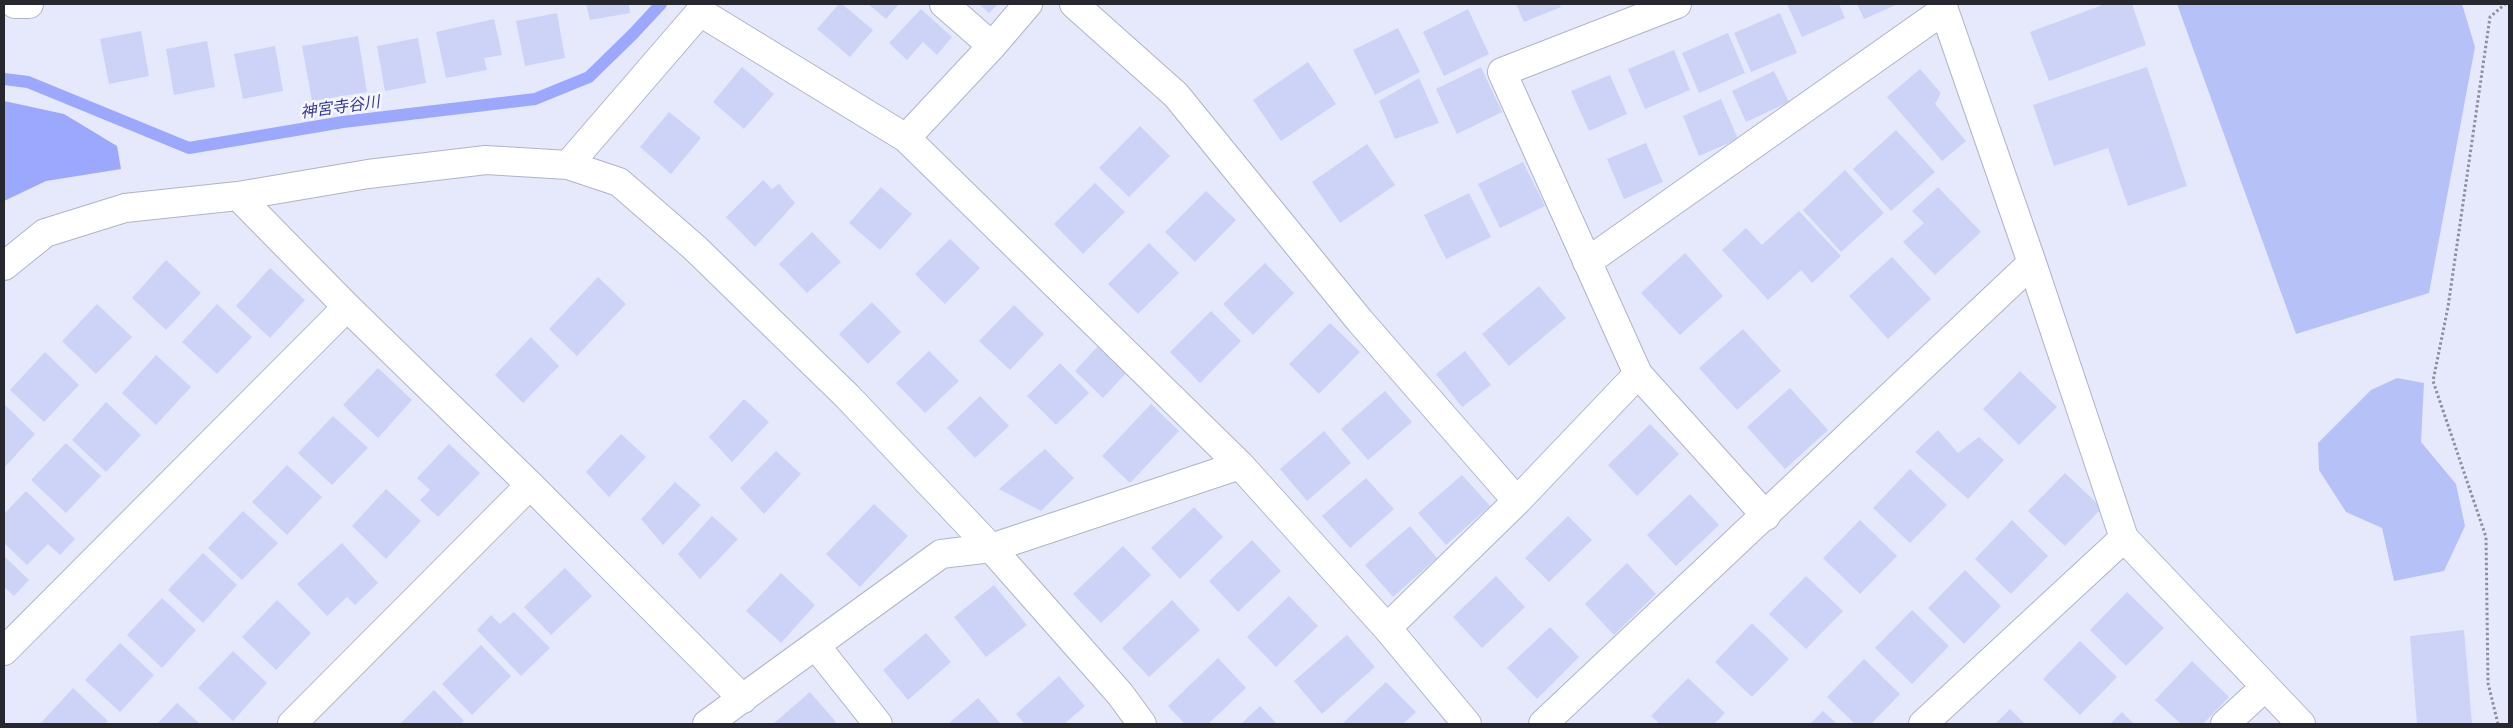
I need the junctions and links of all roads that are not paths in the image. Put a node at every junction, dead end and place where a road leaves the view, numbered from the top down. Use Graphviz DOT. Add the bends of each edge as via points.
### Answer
graph roads {
  1 [pos="15,4"];
  2 [pos="29,4"];
  3 [pos="944,4"];
  4 [pos="1028,4"];
  5 [pos="1074,4"];
  6 [pos="1677,4"];
  7 [pos="698,6"];
  8 [pos="1943,7"];
  9 [pos="992,46"];
  10 [pos="906,138"];
  11 [pos="568,165"];
  12 [pos="238,196"];
  13 [pos="1587,262"];
  14 [pos="2032,263"];
  15 [pos="4,266"];
  16 [pos="347,307"];
  17 [pos="1638,374"];
  18 [pos="1240,465"];
  19 [pos="530,485"];
  20 [pos="1517,502"];
  21 [pos="1766,516"];
  22 [pos="2124,538"];
  23 [pos="991,548"];
  24 [pos="1388,628"];
  25 [pos="816,646"];
  26 [pos="4,651"];
  27 [pos="2265,687"];
  28 [pos="743,699"];
  29 [pos="292,724"];
  30 [pos="707,724"];
  31 [pos="878,724"];
  32 [pos="1142,724"];
  33 [pos="1468,724"];
  34 [pos="1543,724"];
  35 [pos="1923,724"];
  36 [pos="2225,724"];
  37 [pos="2301,724"];
  1 -- 2 [label="street"];
  3 -- 9 [label="street"];
  4 -- 9 [label="street"];
  5 -- 20 [label="street" via="1176,95 1360,321"];
  6 -- 13 [label="street" via="1502,72"];
  7 -- 10 [label="street"];
  7 -- 11 [label="street"];
  8 -- 13 [label="street"];
  8 -- 14 [label="street"];
  9 -- 10 [label="street"];
  10 -- 18 [label="street"];
  11 -- 12 [label="street" via="486,160 368,174"];
  11 -- 23 [label="street" via="619,182 695,248 848,397"];
  12 -- 15 [label="street" via="125,208 46,233"];
  12 -- 16 [label="street"];
  13 -- 17 [label="street"];
  14 -- 21 [label="street"];
  14 -- 22 [label="street"];
  16 -- 19 [label="street"];
  16 -- 26 [label="street"];
  17 -- 20 [label="street"];
  17 -- 21 [label="street"];
  18 -- 23 [label="street"];
  18 -- 24 [label="street"];
  19 -- 28 [label="street"];
  19 -- 29 [label="street"];
  20 -- 24 [label="street"];
  21 -- 34 [label="street"];
  22 -- 27 [label="street"];
  22 -- 35 [label="street"];
  23 -- 25 [label="street" via="941,554"];
  23 -- 32 [label="street" via="1120,694"];
  24 -- 33 [label="street"];
  25 -- 28 [label="street"];
  25 -- 31 [label="street"];
  27 -- 36 [label="street"];
  27 -- 37 [label="street"];
  28 -- 30 [label="street"];
}
